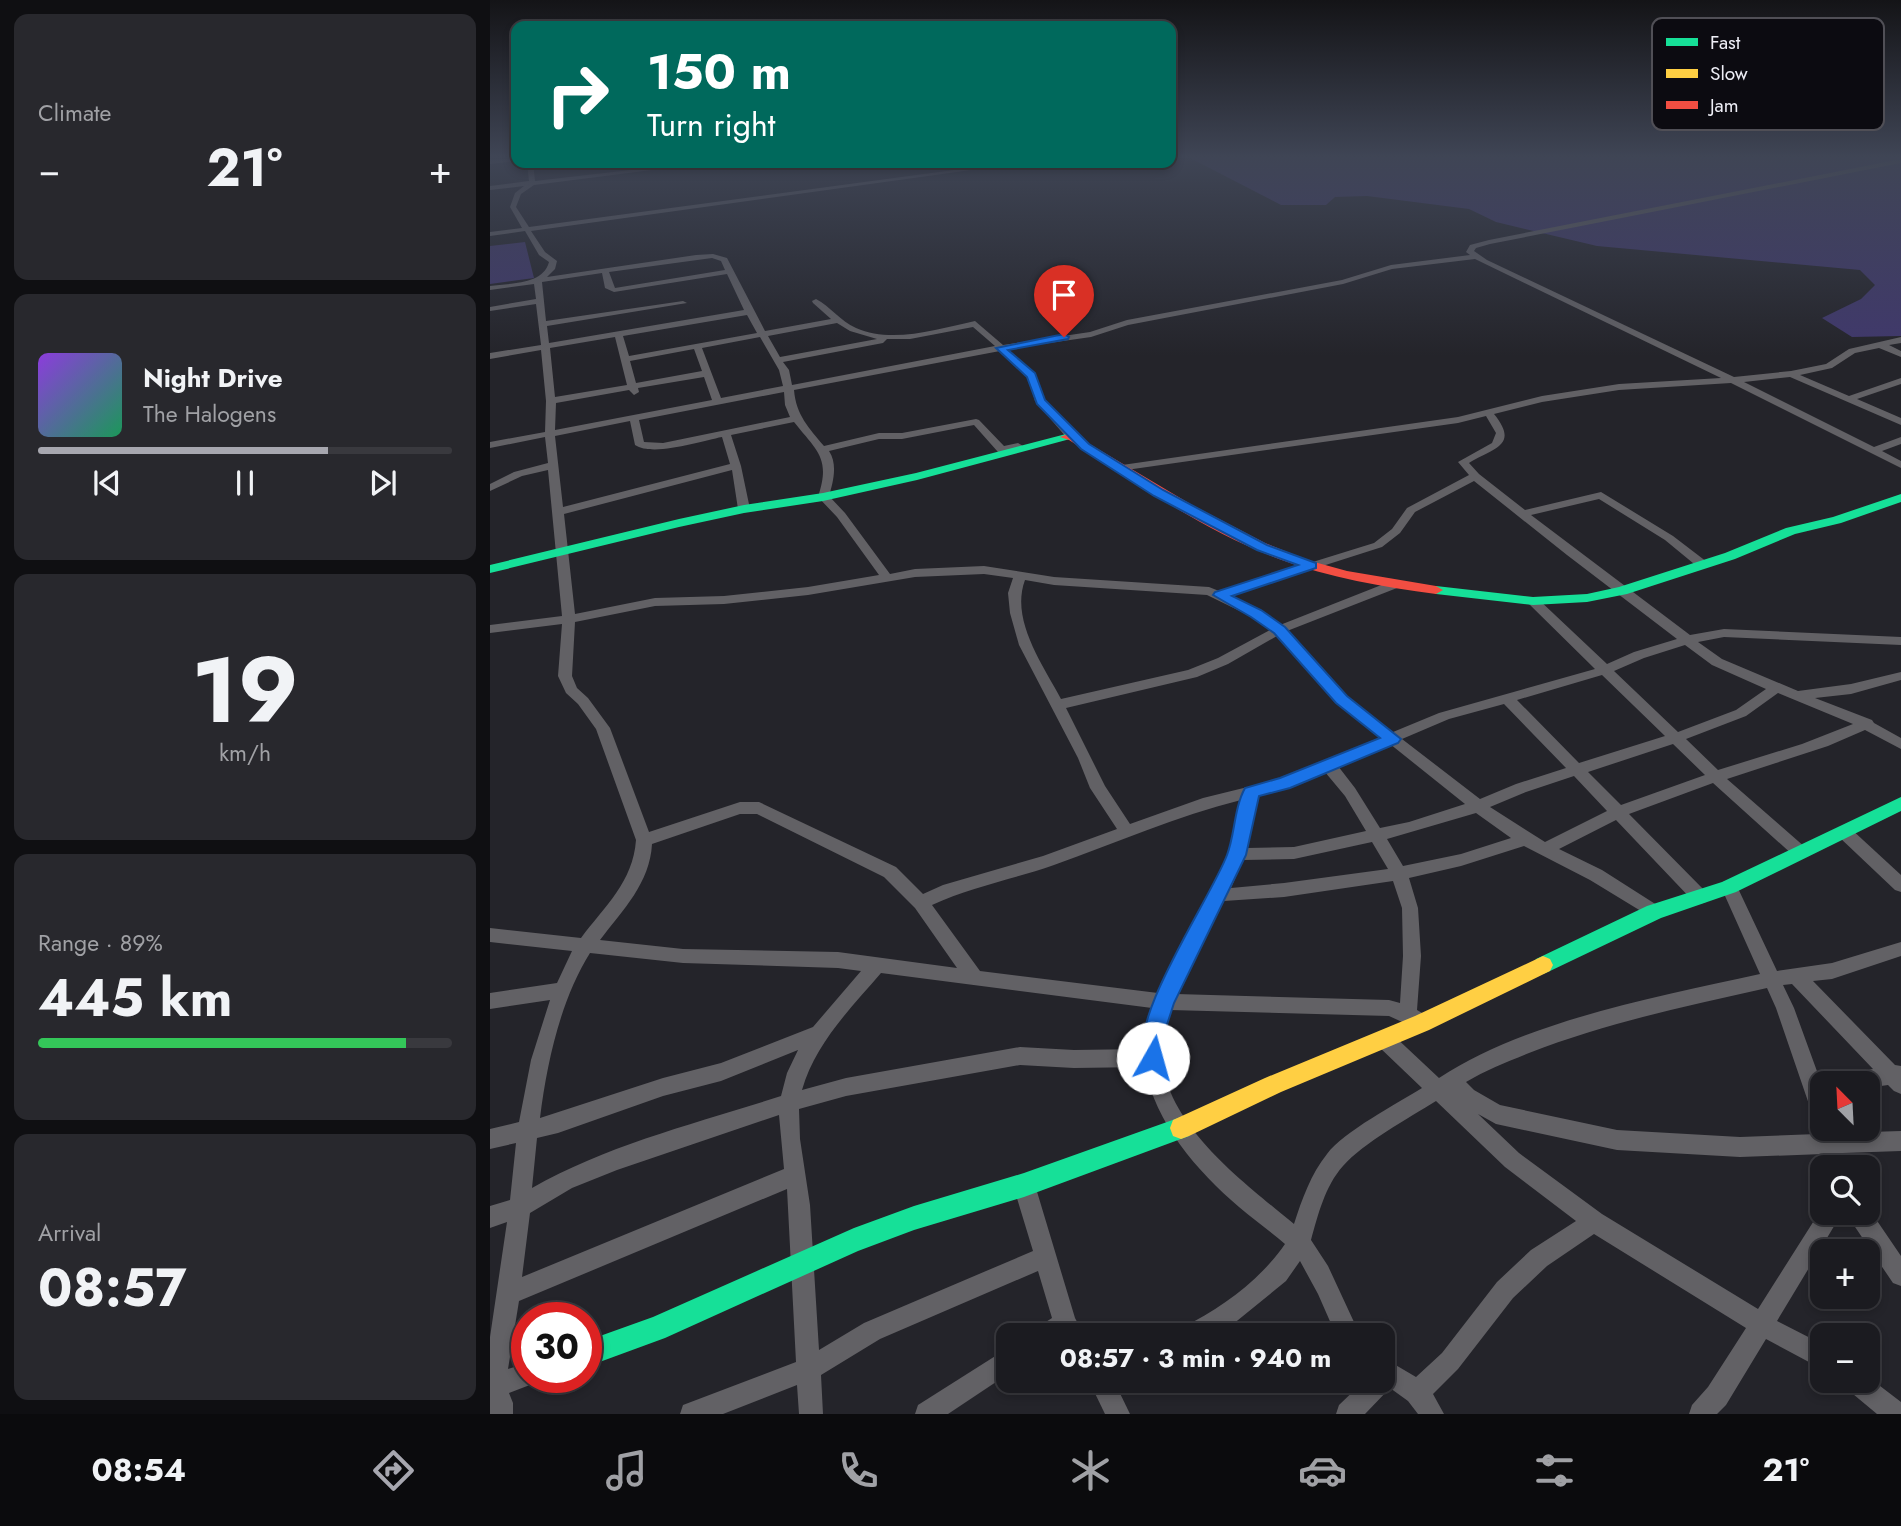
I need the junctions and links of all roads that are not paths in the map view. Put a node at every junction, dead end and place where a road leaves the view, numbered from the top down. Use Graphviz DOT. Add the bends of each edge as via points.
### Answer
graph roads {
  1 [pos="490,224"];
  2 [pos="524,224"];
  3 [pos="557,224"];
  4 [pos="1581,224"];
  5 [pos="527,228"];
  6 [pos="490,233"];
  7 [pos="1475,257"];
  8 [pos="605,271"];
  9 [pos="730,271"];
  10 [pos="538,281"];
  11 [pos="490,288"];
  12 [pos="540,301"];
  13 [pos="816,301"];
  14 [pos="683,303"];
  15 [pos="490,309"];
  16 [pos="749,312"];
  17 [pos="836,321"];
  18 [pos="542,324"];
  19 [pos="762,335"];
  20 [pos="619,336"];
  21 [pos="884,340"];
  22 [pos="1901,340"];
  23 [pos="1878,344"];
  24 [pos="697,346"];
  25 [pos="545,347"];
  26 [pos="1000,348"];
  27 [pos="1901,354"];
  28 [pos="490,356"];
  29 [pos="625,359"];
  30 [pos="778,360"];
  31 [pos="708,373"];
  32 [pos="1791,374"];
  33 [pos="1732,380"];
  34 [pos="1901,381"];
  35 [pos="633,389"];
  36 [pos="789,390"];
  37 [pos="1849,399"];
  38 [pos="551,401"];
  39 [pos="718,403"];
  40 [pos="1489,414"];
  41 [pos="634,418"];
  42 [pos="796,419"];
  43 [pos="1901,422"];
  44 [pos="550,434"];
  45 [pos="726,434"];
  46 [pos="1071,436"];
  47 [pos="1901,440"];
  48 [pos="490,445"];
  49 [pos="822,450"];
  50 [pos="1874,451"];
  51 [pos="554,465"];
  52 [pos="1901,465"];
  53 [pos="736,466"];
  54 [pos="1119,468"];
  55 [pos="1475,476"];
  56 [pos="490,488"];
  57 [pos="823,497"];
  58 [pos="1901,498"];
  59 [pos="744,509"];
  60 [pos="558,512"];
  61 [pos="1523,514"];
  62 [pos="562,553"];
  63 [pos="1703,565"];
  64 [pos="1311,566"];
  65 [pos="490,569"];
  66 [pos="886,577"];
  67 [pos="1020,577"];
  68 [pos="1393,585"];
  69 [pos="1622,591"];
  70 [pos="1220,595"];
  71 [pos="1533,601"];
  72 [pos="569,618"];
  73 [pos="490,629"];
  74 [pos="1279,630"];
  75 [pos="1686,640"];
  76 [pos="1901,641"];
  77 [pos="1606,670"];
  78 [pos="1901,676"];
  79 [pos="1777,687"];
  80 [pos="1800,695"];
  81 [pos="1507,698"];
  82 [pos="1057,705"];
  83 [pos="1867,723"];
  84 [pos="1393,739"];
  85 [pos="1677,739"];
  86 [pos="1901,744"];
  87 [pos="1328,765"];
  88 [pos="1576,770"];
  89 [pos="1716,777"];
  90 [pos="1251,792"];
  91 [pos="1901,803"];
  92 [pos="1478,806"];
  93 [pos="1619,814"];
  94 [pos="1126,830"];
  95 [pos="1844,832"];
  96 [pos="1374,834"];
  97 [pos="1525,839"];
  98 [pos="644,840"];
  99 [pos="1546,849"];
  100 [pos="1800,852"];
  101 [pos="1237,855"];
  102 [pos="1399,873"];
  103 [pos="1901,885"];
  104 [pos="1729,887"];
  105 [pos="1217,895"];
  106 [pos="1700,897"];
  107 [pos="921,903"];
  108 [pos="1654,912"];
  109 [pos="490,935"];
  110 [pos="584,947"];
  111 [pos="1901,949"];
  112 [pos="876,966"];
  113 [pos="974,977"];
  114 [pos="1798,978"];
  115 [pos="1772,979"];
  116 [pos="562,990"];
  117 [pos="490,1001"];
  118 [pos="1164,1002"];
  119 [pos="1415,1019"];
  120 [pos="817,1034"];
  121 [pos="1384,1039"];
  122 [pos="1153,1058"];
  123 [pos="1812,1071"];
  124 [pos="1898,1078"];
  125 [pos="1880,1080"];
  126 [pos="1444,1085"];
  127 [pos="788,1103"];
  128 [pos="1181,1128"];
  129 [pos="527,1130"];
  130 [pos="1810,1138"];
  131 [pos="490,1139"];
  132 [pos="1880,1140"];
  133 [pos="1901,1141"];
  134 [pos="796,1175"];
  135 [pos="1024,1185"];
  136 [pos="520,1208"];
  137 [pos="490,1217"];
  138 [pos="1594,1222"];
  139 [pos="1824,1225"];
  140 [pos="1867,1225"];
  141 [pos="1299,1243"];
  142 [pos="1045,1257"];
  143 [pos="802,1263"];
  144 [pos="1901,1275"];
  145 [pos="508,1295"];
  146 [pos="1059,1323"];
  147 [pos="1215,1323"];
  148 [pos="1342,1323"];
  149 [pos="1762,1325"];
  150 [pos="602,1348"];
  151 [pos="1810,1351"];
  152 [pos="996,1368"];
  153 [pos="808,1369"];
  154 [pos="511,1380"];
  155 [pos="1395,1382"];
  156 [pos="492,1386"];
  157 [pos="1416,1392"];
  158 [pos="1107,1393"];
  159 [pos="1367,1393"];
  160 [pos="1871,1393"];
  161 [pos="501,1414"];
  162 [pos="692,1414"];
  163 [pos="811,1414"];
  164 [pos="927,1414"];
  165 [pos="1118,1414"];
  166 [pos="1348,1414"];
  167 [pos="1432,1414"];
  168 [pos="1701,1414"];
  169 [pos="1896,1414"];
  1 -- 5 [label="street"];
  2 -- 5 [label="street"];
  3 -- 5 [label="street"];
  4 -- 7 [label="street" via="1473,247"];
  5 -- 6 [label="street"];
  5 -- 10 [label="street" via="542,253 553,261"];
  7 -- 26 [label="street" via="1391,267 1343,282"];
  7 -- 33 [label="street"];
  8 -- 9 [label="street" via="713,256 723,260"];
  8 -- 9 [label="street" via="609,288 614,290"];
  8 -- 10 [label="street"];
  9 -- 16 [label="street"];
  10 -- 11 [label="street"];
  10 -- 12 [label="street"];
  12 -- 15 [label="street"];
  12 -- 18 [label="street"];
  13 -- 17 [label="street"];
  14 -- 18 [label="street"];
  16 -- 19 [label="street"];
  16 -- 20 [label="street"];
  17 -- 19 [label="street"];
  17 -- 21 [label="street"];
  18 -- 25 [label="street"];
  19 -- 24 [label="street"];
  19 -- 30 [label="street"];
  20 -- 25 [label="street"];
  20 -- 29 [label="street"];
  21 -- 26 [label="street" via="975,324"];
  21 -- 30 [label="street"];
  22 -- 23 [label="street"];
  23 -- 27 [label="street"];
  23 -- 32 [label="street" via="1852,351 1829,366"];
  24 -- 29 [label="street"];
  24 -- 31 [label="street"];
  25 -- 28 [label="street"];
  25 -- 38 [label="street"];
  26 -- 36 [label="street"];
  26 -- 46 [label="street" via="1031,375 1040,401"];
  29 -- 35 [label="street"];
  30 -- 36 [label="street"];
  31 -- 35 [label="street"];
  31 -- 39 [label="street"];
  32 -- 33 [label="street"];
  32 -- 37 [label="street"];
  33 -- 40 [label="street" via="1619,387"];
  33 -- 50 [label="street"];
  34 -- 37 [label="street"];
  35 -- 38 [label="street"];
  36 -- 39 [label="street"];
  36 -- 42 [label="street"];
  37 -- 43 [label="street"];
  38 -- 44 [label="street"];
  39 -- 41 [label="street"];
  40 -- 54 [label="street"];
  40 -- 55 [label="street" via="1502,431 1496,446 1463,462"];
  41 -- 44 [label="street"];
  41 -- 45 [label="street" via="640,445 645,447"];
  42 -- 45 [label="street"];
  42 -- 49 [label="street"];
  44 -- 48 [label="street"];
  44 -- 51 [label="street"];
  45 -- 53 [label="street"];
  46 -- 49 [label="street" via="1002,450 976,422 879,436"];
  46 -- 54 [label="street"];
  46 -- 57 [label="street"];
  47 -- 50 [label="street"];
  49 -- 57 [label="street" via="830,468"];
  50 -- 52 [label="street"];
  51 -- 56 [label="street" via="518,474"];
  51 -- 60 [label="street"];
  53 -- 59 [label="street"];
  53 -- 60 [label="street"];
  54 -- 64 [label="street" via="1262,547"];
  55 -- 61 [label="street"];
  55 -- 64 [label="street" via="1411,510 1378,545"];
  57 -- 59 [label="street"];
  57 -- 66 [label="street"];
  58 -- 63 [label="street" via="1791,531"];
  59 -- 62 [label="street"];
  60 -- 62 [label="street"];
  61 -- 63 [label="street" via="1601,495"];
  61 -- 69 [label="street"];
  62 -- 65 [label="street"];
  62 -- 72 [label="street"];
  63 -- 69 [label="street"];
  64 -- 68 [label="street"];
  64 -- 70 [label="street"];
  66 -- 67 [label="street" via="984,569"];
  66 -- 72 [label="street" via="736,599 655,602"];
  67 -- 70 [label="street"];
  67 -- 82 [label="street" via="1014,593 1016,613 1026,645"];
  68 -- 71 [label="street"];
  68 -- 74 [label="street"];
  69 -- 71 [label="street"];
  69 -- 75 [label="street"];
  70 -- 74 [label="street"];
  71 -- 77 [label="street"];
  72 -- 73 [label="street"];
  72 -- 98 [label="street" via="565,676 603,728"];
  74 -- 82 [label="street" via="1192,674"];
  74 -- 84 [label="street" via="1342,699"];
  75 -- 76 [label="street" via="1724,633"];
  75 -- 77 [label="street"];
  75 -- 79 [label="street" via="1717,662"];
  77 -- 81 [label="street"];
  77 -- 85 [label="street"];
  78 -- 80 [label="street" via="1851,689"];
  79 -- 80 [label="street"];
  79 -- 85 [label="street" via="1741,713"];
  80 -- 83 [label="street"];
  81 -- 84 [label="street" via="1444,716"];
  81 -- 88 [label="street"];
  82 -- 94 [label="street" via="1098,788"];
  83 -- 86 [label="street"];
  83 -- 89 [label="street" via="1845,736"];
  84 -- 87 [label="street"];
  84 -- 92 [label="street"];
  85 -- 88 [label="street"];
  85 -- 89 [label="street"];
  87 -- 90 [label="street"];
  87 -- 96 [label="street"];
  88 -- 92 [label="street"];
  88 -- 93 [label="street"];
  89 -- 93 [label="street"];
  89 -- 100 [label="street"];
  90 -- 94 [label="street"];
  90 -- 101 [label="street"];
  91 -- 95 [label="street"];
  92 -- 96 [label="street"];
  92 -- 97 [label="street"];
  93 -- 99 [label="street"];
  93 -- 106 [label="street"];
  94 -- 107 [label="street"];
  95 -- 100 [label="street"];
  95 -- 103 [label="street"];
  96 -- 101 [label="street" via="1294,853"];
  96 -- 102 [label="street"];
  97 -- 99 [label="street"];
  97 -- 102 [label="street" via="1490,853"];
  98 -- 107 [label="street" via="749,806 890,872"];
  98 -- 110 [label="street" via="642,867 633,885"];
  99 -- 108 [label="street"];
  100 -- 104 [label="street"];
  101 -- 105 [label="street"];
  102 -- 105 [label="street"];
  102 -- 119 [label="street" via="1410,908"];
  104 -- 106 [label="street"];
  104 -- 115 [label="street"];
  105 -- 118 [label="street"];
  106 -- 108 [label="street"];
  107 -- 113 [label="street"];
  108 -- 119 [label="street"];
  109 -- 110 [label="street"];
  110 -- 112 [label="street" via="682,956 838,960"];
  110 -- 116 [label="street"];
  111 -- 114 [label="street"];
  112 -- 113 [label="street"];
  112 -- 120 [label="street"];
  113 -- 118 [label="street"];
  114 -- 115 [label="street"];
  114 -- 124 [label="street"];
  115 -- 123 [label="street"];
  115 -- 126 [label="street" via="1574,1028 1477,1065"];
  116 -- 117 [label="street"];
  116 -- 129 [label="street" via="536,1071"];
  118 -- 119 [label="street" via="1389,1008"];
  118 -- 122 [label="street" via="1153,1034"];
  119 -- 121 [label="street"];
  120 -- 127 [label="street"];
  120 -- 129 [label="street" via="720,1072"];
  121 -- 126 [label="street"];
  121 -- 128 [label="street"];
  122 -- 127 [label="street" via="1020,1056 894,1077"];
  122 -- 128 [label="street" via="1161,1096"];
  124 -- 125 [label="street"];
  126 -- 130 [label="street" via="1496,1114 1617,1140 1740,1147"];
  126 -- 138 [label="street" via="1512,1160"];
  126 -- 141 [label="street" via="1335,1159 1314,1195"];
  127 -- 134 [label="street"];
  127 -- 136 [label="street" via="617,1160 565,1181"];
  128 -- 135 [label="street"];
  128 -- 141 [label="street" via="1242,1197"];
  129 -- 131 [label="street"];
  129 -- 136 [label="street"];
  132 -- 133 [label="street"];
  134 -- 143 [label="street"];
  134 -- 145 [label="street"];
  135 -- 142 [label="street"];
  135 -- 143 [label="street" via="914,1218"];
  136 -- 137 [label="street"];
  136 -- 145 [label="street"];
  138 -- 149 [label="street"];
  138 -- 157 [label="street" via="1539,1258 1505,1290 1450,1361"];
  139 -- 149 [label="street"];
  140 -- 144 [label="street"];
  141 -- 147 [label="street" via="1278,1273"];
  141 -- 148 [label="street"];
  142 -- 146 [label="street"];
  142 -- 153 [label="street" via="872,1331"];
  143 -- 150 [label="street"];
  143 -- 153 [label="street"];
  145 -- 156 [label="street"];
  149 -- 151 [label="street"];
  149 -- 168 [label="street"];
  152 -- 164 [label="street"];
  153 -- 162 [label="street"];
  153 -- 163 [label="street"];
  154 -- 156 [label="street"];
  155 -- 157 [label="street"];
  156 -- 161 [label="street"];
  157 -- 167 [label="street"];
  158 -- 165 [label="street"];
  159 -- 166 [label="street"];
  160 -- 169 [label="street"];
}
